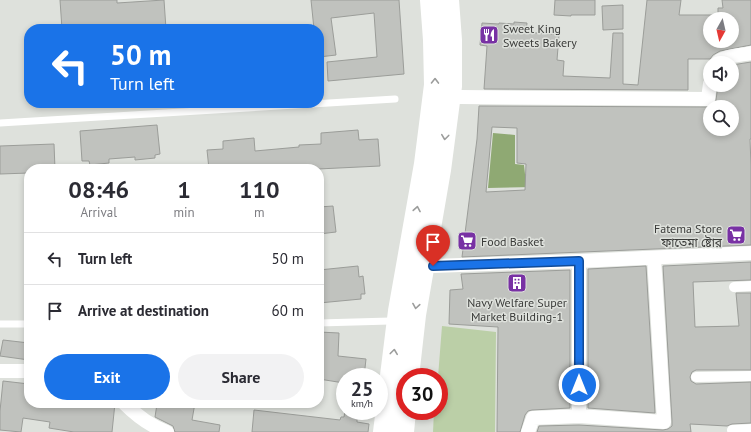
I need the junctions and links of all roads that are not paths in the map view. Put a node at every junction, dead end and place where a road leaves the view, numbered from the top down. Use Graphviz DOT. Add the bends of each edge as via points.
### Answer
graph roads {
  1 [pos="431,0"];
  2 [pos="448,0"];
  3 [pos="751,53"];
  4 [pos="736,56"];
  5 [pos="709,92"];
  6 [pos="460,97"];
  7 [pos="395,99"];
  8 [pos="324,103"];
  9 [pos="247,108"];
  10 [pos="0,123"];
  11 [pos="751,252"];
  12 [pos="654,258"];
  13 [pos="579,261"];
  14 [pos="433,266"];
  15 [pos="751,286"];
  16 [pos="734,287"];
  17 [pos="390,321"];
  18 [pos="324,322"];
  19 [pos="0,324"];
  20 [pos="24,324"];
  21 [pos="409,368"];
  22 [pos="0,371"];
  23 [pos="24,371"];
  24 [pos="751,376"];
  25 [pos="696,377"];
  26 [pos="129,408"];
  27 [pos="579,416"];
  28 [pos="404,420"];
  29 [pos="751,429"];
  30 [pos="732,430"];
  31 [pos="167,432"];
  32 [pos="384,432"];
  33 [pos="403,432"];
  34 [pos="528,432"];
  32 -- 1 [label="highway, one-way" via="399,311 425,164 435,85"];
  2 -- 21 [label="highway, one-way" via="451,40 450,93"];
  3 -- 4 [label="street"];
  5 -- 6 [label="street" via="708,99"];
  7 -- 8 [label="lane"];
  9 -- 10 [label="lane"];
  11 -- 12 [label="street"];
  12 -- 13 [label="street"];
  12 -- 27 [label="street" via="664,422"];
  13 -- 14 [label="street"];
  13 -- 27 [label="street"];
  15 -- 16 [label="street"];
  17 -- 18 [label="lane"];
  19 -- 20 [label="lane"];
  22 -- 23 [label="street"];
  24 -- 25 [label="street"];
  26 -- 31 [label="street" via="153,427"];
  27 -- 34 [label="street" via="534,418"];
  28 -- 33 [label="highway"];
  29 -- 30 [label="street"];
}
